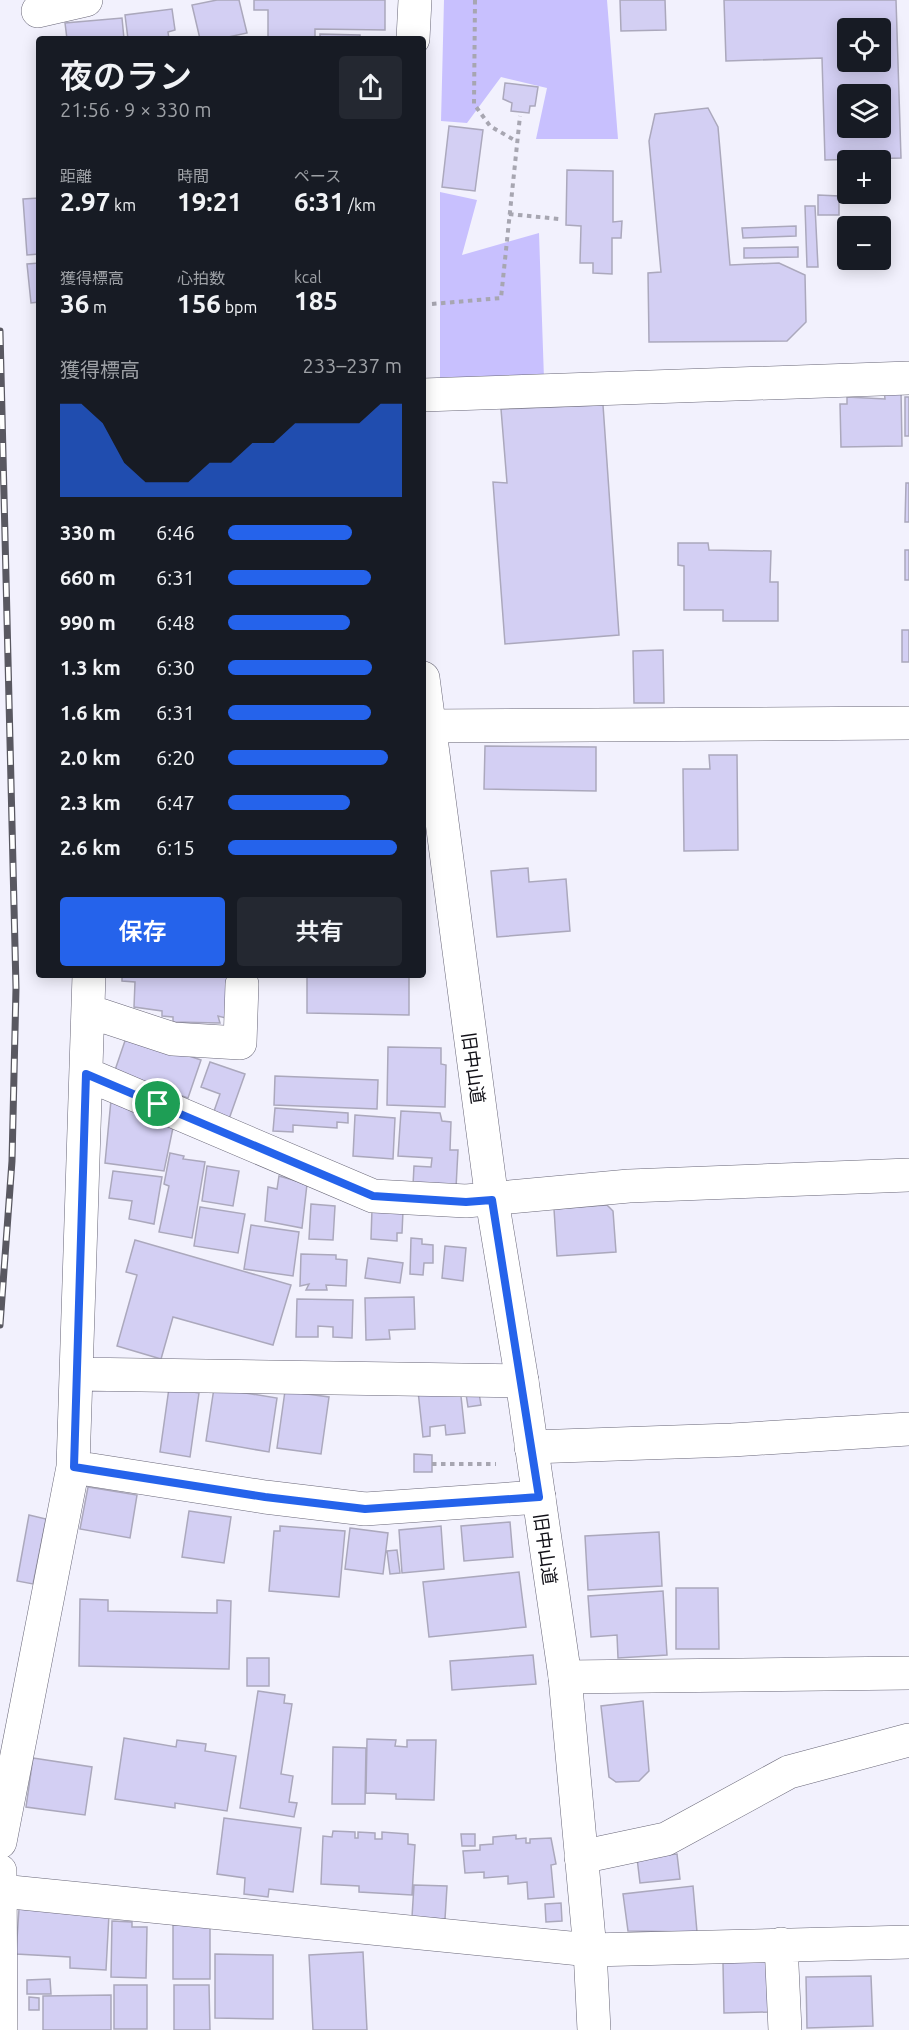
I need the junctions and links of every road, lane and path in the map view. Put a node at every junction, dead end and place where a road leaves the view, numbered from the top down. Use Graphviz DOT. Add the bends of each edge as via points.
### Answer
graph roads {
  1 [pos="86,0"];
  2 [pos="416,0"];
  3 [pos="475,0"];
  4 [pos="39,17"];
  5 [pos="413,36"];
  6 [pos="520,116"];
  7 [pos="517,141"];
  8 [pos="509,214"];
  9 [pos="559,219"];
  10 [pos="432,304"];
  11 [pos="909,378"];
  12 [pos="426,395"];
  13 [pos="909,723"];
  14 [pos="426,726"];
  15 [pos="426,733"];
  16 [pos="89,978"];
  17 [pos="242,984"];
  18 [pos="88,1011"];
  19 [pos="86,1074"];
  20 [pos="909,1175"];
  21 [pos="492,1200"];
  22 [pos="76,1374"];
  23 [pos="522,1381"];
  24 [pos="909,1429"];
  25 [pos="531,1447"];
  26 [pos="432,1464"];
  27 [pos="503,1464"];
  28 [pos="74,1467"];
  29 [pos="539,1497"];
  30 [pos="909,1673"];
  31 [pos="565,1677"];
  32 [pos="909,1740"];
  33 [pos="0,1842"];
  34 [pos="581,1857"];
  35 [pos="0,1881"];
  36 [pos="909,1942"];
  37 [pos="782,1944"];
  38 [pos="590,1950"];
  39 [pos="1,2030"];
  40 [pos="594,2030"];
  41 [pos="785,2030"];
  1 -- 4 [label="street"];
  2 -- 5 [label="street"];
  3 -- 7 [label="path" via="474,104 490,126"];
  6 -- 7 [label="path"];
  7 -- 8 [label="path"];
  8 -- 9 [label="path"];
  8 -- 10 [label="path" via="501,298"];
  11 -- 12 [label="street"];
  13 -- 14 [label="street"];
  15 -- 21 [label="street, 旧中山道"];
  16 -- 18 [label="street"];
  17 -- 18 [label="street" via="240,1042 173,1039"];
  18 -- 19 [label="street"];
  19 -- 21 [label="street" via="373,1196"];
  19 -- 22 [label="street"];
  20 -- 21 [label="street" via="629,1186"];
  21 -- 23 [label="street, 旧中山道"];
  22 -- 23 [label="street"];
  22 -- 28 [label="street"];
  23 -- 25 [label="street, 旧中山道"];
  24 -- 25 [label="street"];
  25 -- 29 [label="street, 旧中山道"];
  26 -- 27 [label="path"];
  28 -- 29 [label="street" via="365,1509"];
  28 -- 33 [label="street"];
  29 -- 31 [label="street, 旧中山道"];
  30 -- 31 [label="street"];
  31 -- 34 [label="street, 旧中山道"];
  32 -- 34 [label="street" via="789,1772 666,1839"];
  34 -- 38 [label="street, 旧中山道"];
  35 -- 38 [label="street"];
  35 -- 39 [label="street"];
  36 -- 37 [label="street"];
  37 -- 38 [label="street"];
  37 -- 41 [label="street"];
  38 -- 40 [label="street, 旧中山道"];
}
